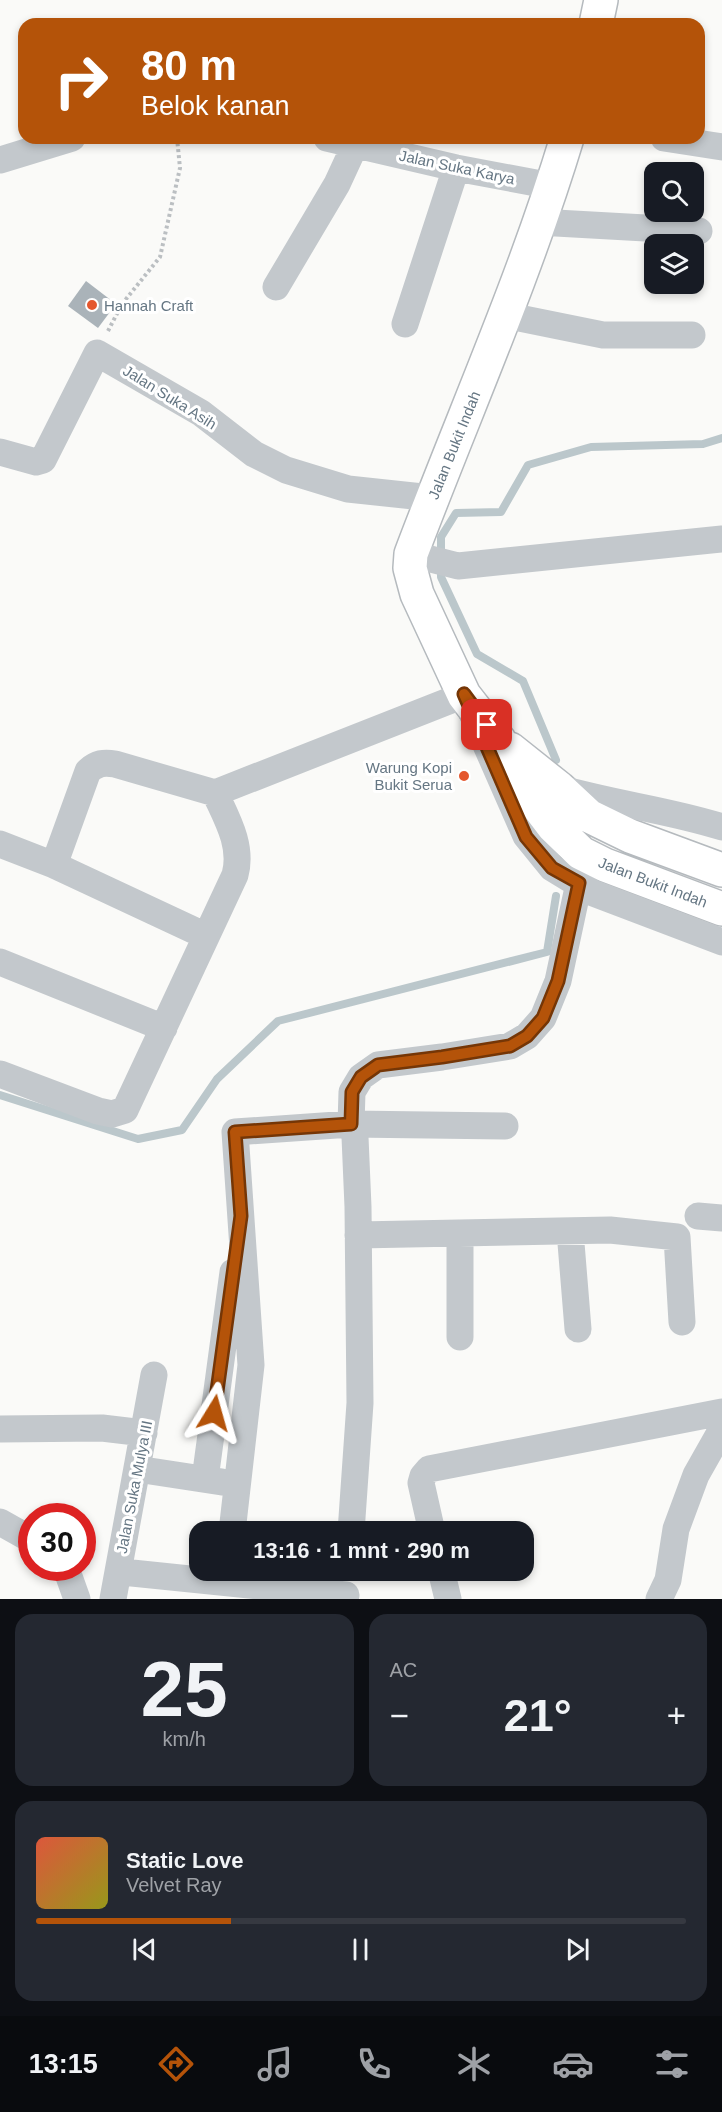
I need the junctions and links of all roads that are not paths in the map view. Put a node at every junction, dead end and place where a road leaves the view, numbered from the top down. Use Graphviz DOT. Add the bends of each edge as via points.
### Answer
graph roads {
  1 [pos="601,0"];
  2 [pos="597,18"];
  3 [pos="52,144"];
  4 [pos="352,144"];
  5 [pos="565,144"];
  6 [pos="703,144"];
  7 [pos="356,145"];
  8 [pos="722,147"];
  9 [pos="0,160"];
  10 [pos="456,168"];
  11 [pos="552,186"];
  12 [pos="538,222"];
  13 [pos="699,231"];
  14 [pos="276,287"];
  15 [pos="504,315"];
  16 [pos="405,324"];
  17 [pos="692,335"];
  18 [pos="0,452"];
  19 [pos="432,498"];
  20 [pos="722,539"];
  21 [pos="421,557"];
  22 [pos="464,694"];
  23 [pos="499,740"];
  24 [pos="559,788"];
  25 [pos="215,793"];
  26 [pos="722,827"];
  27 [pos="0,844"];
  28 [pos="54,865"];
  29 [pos="722,870"];
  30 [pos="579,883"];
  31 [pos="722,909"];
  32 [pos="206,936"];
  33 [pos="722,942"];
  34 [pos="0,962"];
  35 [pos="164,1028"];
  36 [pos="0,1074"];
  37 [pos="351,1124"];
  38 [pos="505,1126"];
  39 [pos="241,1216"];
  40 [pos="570,1231"];
  41 [pos="460,1233"];
  42 [pos="358,1235"];
  43 [pos="682,1322"];
  44 [pos="578,1329"];
  45 [pos="460,1337"];
  46 [pos="154,1375"];
  47 [pos="722,1412"];
  48 [pos="0,1429"];
  49 [pos="722,1429"];
  50 [pos="144,1433"];
  51 [pos="150,1471"];
  52 [pos="205,1479"];
  53 [pos="238,1484"];
  54 [pos="233,1521"];
  55 [pos="352,1521"];
  56 [pos="430,1521"];
  57 [pos="0,1522"];
  58 [pos="18,1532"];
  59 [pos="132,1573"];
  60 [pos="189,1575"];
  61 [pos="71,1581"];
  62 [pos="277,1581"];
  63 [pos="444,1581"];
  64 [pos="346,1588"];
  65 [pos="78,1599"];
  66 [pos="113,1599"];
  67 [pos="448,1599"];
  68 [pos="659,1599"];
  1 -- 2 [label="main road"];
  3 -- 9 [label="street"];
  4 -- 7 [label="street, Jalan Suka Karya"];
  5 -- 11 [label="main road, Jalan Bukit Indah"];
  6 -- 8 [label="street"];
  7 -- 10 [label="street, Jalan Suka Karya"];
  7 -- 14 [label="street"];
  10 -- 11 [label="street, Jalan Suka Karya"];
  10 -- 16 [label="street"];
  11 -- 12 [label="main road, Jalan Bukit Indah"];
  12 -- 13 [label="street"];
  12 -- 15 [label="main road, Jalan Bukit Indah"];
  15 -- 17 [label="street" via="603,334"];
  15 -- 19 [label="main road, Jalan Bukit Indah"];
  18 -- 19 [label="street, Jalan Suka Asih" via="36,462 43,460 97,353 201,412 254,454 286,470 348,489"];
  19 -- 21 [label="main road, Jalan Bukit Indah"];
  20 -- 21 [label="street" via="458,566"];
  21 -- 22 [label="main road, Jalan Bukit Indah" via="410,568 417,594"];
  22 -- 23 [label="main road, Jalan Bukit Indah"];
  22 -- 25 [label="street"];
  22 -- 30 [label="street" via="526,837 552,868"];
  23 -- 24 [label="main road, Jalan Bukit Indah"];
  23 -- 31 [label="main road, Jalan Bukit Indah" via="524,788 553,826 581,853"];
  24 -- 26 [label="street"];
  24 -- 29 [label="main road, Jalan Bukit Indah" via="589,816 630,836"];
  25 -- 28 [label="street" via="115,764 94,766 88,771"];
  25 -- 32 [label="street" via="234,835 237,867"];
  27 -- 28 [label="street"];
  28 -- 32 [label="street"];
  30 -- 33 [label="street" via="593,893"];
  30 -- 37 [label="street" via="558,981 543,1018 527,1036 510,1046 378,1065 361,1077 352,1092"];
  32 -- 35 [label="street"];
  34 -- 35 [label="street"];
  35 -- 36 [label="street" via="127,1108 120,1113 98,1111"];
  37 -- 38 [label="street"];
  37 -- 39 [label="street" via="235,1132"];
  37 -- 42 [label="street" via="355,1137"];
  39 -- 52 [label="street"];
  39 -- 53 [label="street" via="251,1365"];
  40 -- 41 [label="street"];
  40 -- 43 [label="street" via="610,1230 676,1237"];
  40 -- 44 [label="street"];
  41 -- 42 [label="street"];
  41 -- 45 [label="street"];
  42 -- 55 [label="street" via="360,1403"];
  46 -- 50 [label="street, Jalan Suka Mulya III"];
  47 -- 56 [label="street" via="429,1469 421,1483"];
  48 -- 50 [label="street" via="102,1428"];
  49 -- 68 [label="street" via="696,1475 676,1528 668,1580"];
  50 -- 66 [label="street, Jalan Suka Mulya III"];
  51 -- 52 [label="street"];
  52 -- 53 [label="street"];
  53 -- 54 [label="street"];
  57 -- 58 [label="street"];
  59 -- 60 [label="street"];
  61 -- 65 [label="street"];
  62 -- 64 [label="street"];
  63 -- 67 [label="street"];
}
